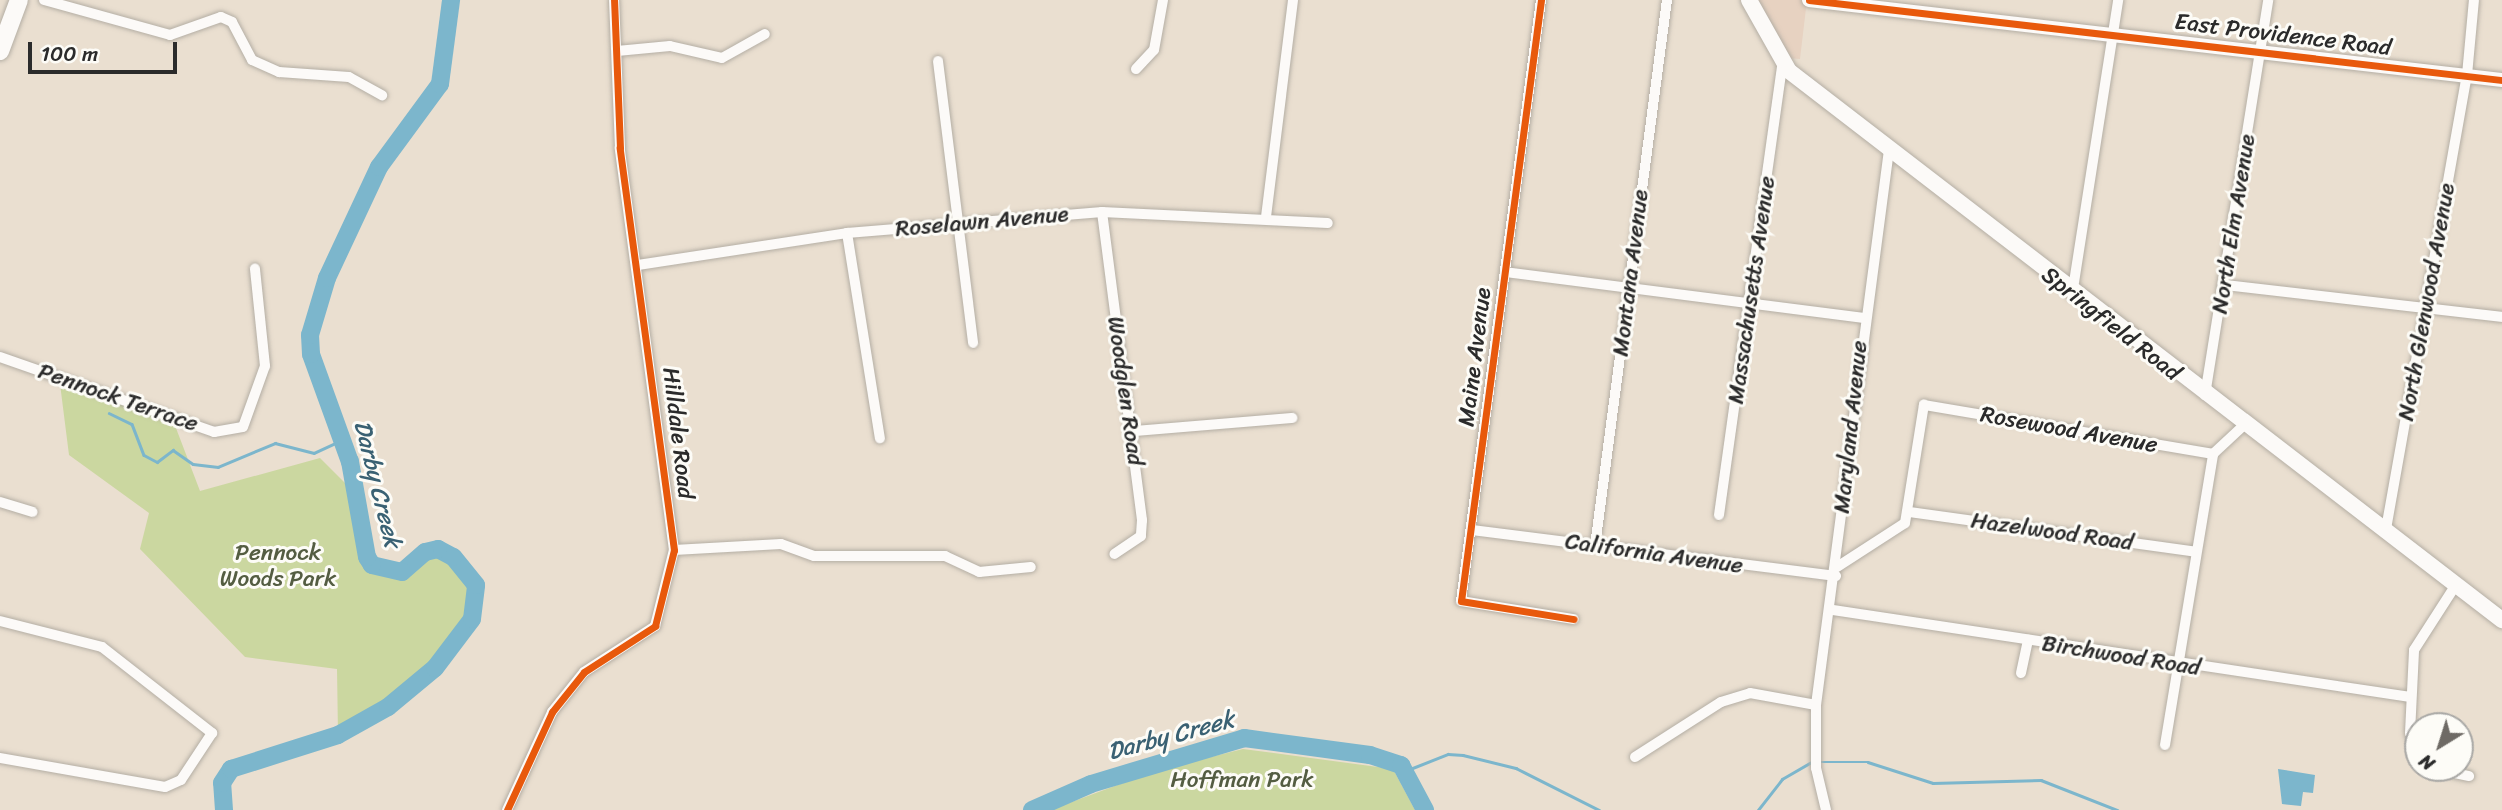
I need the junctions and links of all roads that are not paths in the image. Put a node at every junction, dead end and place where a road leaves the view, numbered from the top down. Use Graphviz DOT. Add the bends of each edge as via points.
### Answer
graph roads {
  1 [pos="19,0"];
  2 [pos="44,0"];
  3 [pos="614,0"];
  4 [pos="1163,0"];
  5 [pos="1293,0"];
  6 [pos="1541,0"];
  7 [pos="1667,0"];
  8 [pos="1749,0"];
  9 [pos="1809,0"];
  10 [pos="2118,0"];
  11 [pos="2268,0"];
  12 [pos="2474,0"];
  13 [pos="765,34"];
  14 [pos="2114,35"];
  15 [pos="0,51"];
  16 [pos="617,51"];
  17 [pos="2262,52"];
  18 [pos="938,61"];
  19 [pos="1782,65"];
  20 [pos="1136,69"];
  21 [pos="2467,75"];
  22 [pos="2502,80"];
  23 [pos="382,95"];
  24 [pos="1889,150"];
  25 [pos="1102,212"];
  26 [pos="1266,217"];
  27 [pos="1328,223"];
  28 [pos="958,224"];
  29 [pos="847,233"];
  30 [pos="638,265"];
  31 [pos="255,269"];
  32 [pos="1505,272"];
  33 [pos="2225,285"];
  34 [pos="1629,287"];
  35 [pos="2072,295"];
  36 [pos="1752,303"];
  37 [pos="2428,309"];
  38 [pos="2502,317"];
  39 [pos="1863,318"];
  40 [pos="974,344"];
  41 [pos="0,357"];
  42 [pos="2205,397"];
  43 [pos="1292,418"];
  44 [pos="2243,426"];
  45 [pos="1134,431"];
  46 [pos="880,438"];
  47 [pos="2213,454"];
  48 [pos="0,502"];
  49 [pos="33,512"];
  50 [pos="1909,512"];
  51 [pos="1719,515"];
  52 [pos="2386,529"];
  53 [pos="1472,530"];
  54 [pos="1595,546"];
  55 [pos="674,550"];
  56 [pos="2196,552"];
  57 [pos="1114,554"];
  58 [pos="1031,567"];
  59 [pos="1837,572"];
  60 [pos="2457,583"];
  61 [pos="1833,610"];
  62 [pos="1574,619"];
  63 [pos="0,621"];
  64 [pos="2502,621"];
  65 [pos="2028,640"];
  66 [pos="2180,666"];
  67 [pos="2021,673"];
  68 [pos="2410,697"];
  69 [pos="1816,705"];
  70 [pos="2410,712"];
  71 [pos="2165,745"];
  72 [pos="1635,757"];
  73 [pos="0,758"];
  74 [pos="507,810"];
  75 [pos="1826,810"];
  1 -- 15 [label="main road"];
  2 -- 23 [label="street" via="170,35 221,17 232,22 252,60 279,72 349,76"];
  3 -- 16 [label="street, Hilldale Road"];
  4 -- 20 [label="street" via="1154,50"];
  5 -- 26 [label="street"];
  6 -- 32 [label="street, Maine Avenue"];
  7 -- 34 [label="street, Montana Avenue"];
  8 -- 19 [label="main road, Springfield Road"];
  9 -- 14 [label="street, East Providence Road"];
  10 -- 14 [label="street"];
  11 -- 17 [label="street, North Elm Avenue"];
  12 -- 21 [label="street, North Glenwood Avenue"];
  13 -- 16 [label="street" via="722,58 670,46"];
  14 -- 17 [label="street, East Providence Road"];
  14 -- 35 [label="street"];
  16 -- 30 [label="street, Hilldale Road" via="620,148"];
  17 -- 21 [label="street, East Providence Road"];
  17 -- 33 [label="street, North Elm Avenue"];
  18 -- 28 [label="street"];
  19 -- 24 [label="main road, Springfield Road"];
  19 -- 36 [label="street, Massachusetts Avenue"];
  21 -- 22 [label="street, East Providence Road"];
  21 -- 37 [label="street, North Glenwood Avenue"];
  24 -- 35 [label="main road, Springfield Road"];
  24 -- 39 [label="street, Maryland Avenue"];
  25 -- 26 [label="street, Roselawn Avenue"];
  25 -- 28 [label="street, Roselawn Avenue"];
  25 -- 45 [label="street, Woodglen Road" via="1123,394"];
  26 -- 27 [label="street, Roselawn Avenue"];
  28 -- 29 [label="street, Roselawn Avenue"];
  28 -- 40 [label="street"];
  29 -- 30 [label="street, Roselawn Avenue"];
  29 -- 46 [label="street"];
  30 -- 55 [label="street, Hilldale Road"];
  31 -- 41 [label="street, Pennock Terrace" via="265,366 243,427 214,432"];
  32 -- 34 [label="street"];
  32 -- 53 [label="street, Maine Avenue"];
  33 -- 37 [label="street"];
  33 -- 42 [label="street, North Elm Avenue"];
  34 -- 36 [label="street"];
  34 -- 54 [label="street, Montana Avenue"];
  35 -- 42 [label="main road, Springfield Road"];
  36 -- 39 [label="street"];
  36 -- 51 [label="street, Massachusetts Avenue"];
  37 -- 38 [label="street"];
  37 -- 52 [label="street, North Glenwood Avenue"];
  39 -- 59 [label="street, Maryland Avenue"];
  42 -- 44 [label="main road, Springfield Road"];
  43 -- 45 [label="street"];
  44 -- 47 [label="street"];
  44 -- 52 [label="main road, Springfield Road"];
  45 -- 57 [label="street, Woodglen Road" via="1141,537"];
  47 -- 50 [label="street, Rosewood Avenue" via="1924,405"];
  47 -- 56 [label="street"];
  48 -- 49 [label="street"];
  50 -- 56 [label="street, Hazelwood Road"];
  50 -- 59 [label="street" via="1896,534"];
  52 -- 60 [label="main road, Springfield Road"];
  53 -- 54 [label="street, California Avenue"];
  53 -- 62 [label="street, Maine Avenue" via="1462,606"];
  54 -- 59 [label="street, California Avenue"];
  55 -- 58 [label="street" via="781,544 814,556 945,556 979,572"];
  55 -- 74 [label="street, Hilldale Road" via="655,626 576,682 552,712"];
  56 -- 66 [label="street"];
  59 -- 61 [label="street, Maryland Avenue"];
  60 -- 64 [label="main road, Springfield Road"];
  60 -- 68 [label="street" via="2422,629"];
  61 -- 65 [label="street, Birchwood Road"];
  61 -- 69 [label="street, Maryland Avenue"];
  63 -- 73 [label="street" via="80,636 102,647 212,733 181,780 164,787"];
  65 -- 66 [label="street, Birchwood Road"];
  65 -- 67 [label="street"];
  66 -- 68 [label="street, Birchwood Road"];
  66 -- 71 [label="street"];
  68 -- 70 [label="street"];
  69 -- 72 [label="street" via="1750,693 1721,702"];
  69 -- 75 [label="street, Maryland Avenue" via="1816,768"];
}
